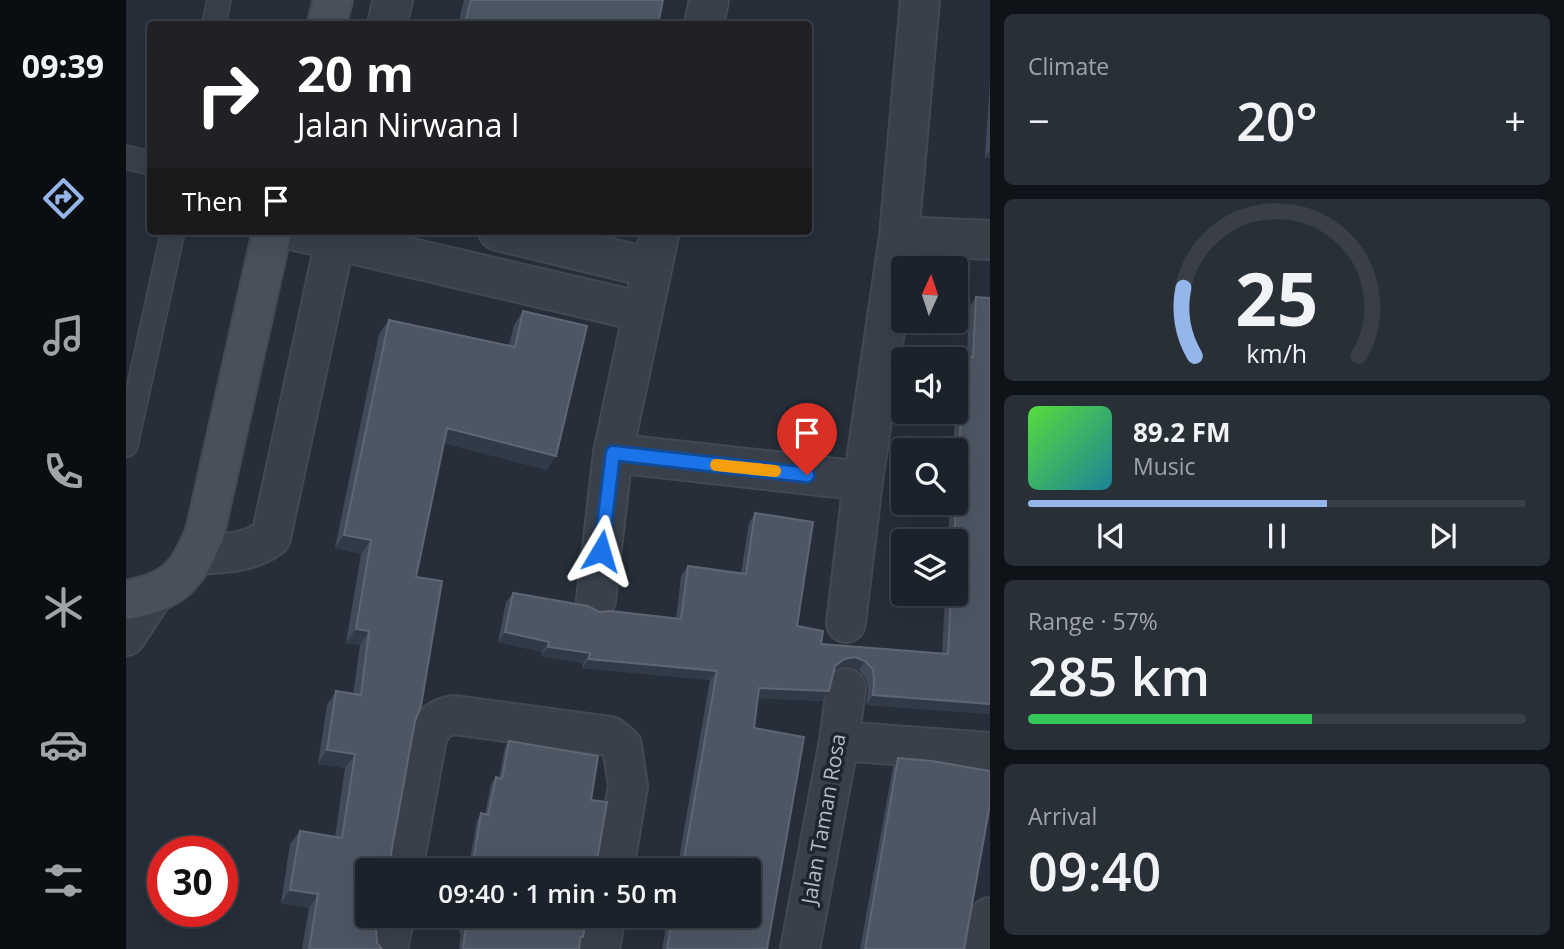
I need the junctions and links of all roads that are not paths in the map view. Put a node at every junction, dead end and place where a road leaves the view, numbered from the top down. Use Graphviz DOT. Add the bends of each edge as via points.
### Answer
graph roads {
  1 [pos="219,0"];
  2 [pos="333,0"];
  3 [pos="393,0"];
  4 [pos="709,0"];
  5 [pos="907,0"];
  6 [pos="920,0"];
  7 [pos="216,21"];
  8 [pos="328,21"];
  9 [pos="388,21"];
  10 [pos="705,21"];
  11 [pos="126,157"];
  12 [pos="147,162"];
  13 [pos="172,235"];
  14 [pos="271,235"];
  15 [pos="515,235"];
  16 [pos="659,235"];
  17 [pos="335,236"];
  18 [pos="899,236"];
  19 [pos="990,240"];
  20 [pos="652,268"];
  21 [pos="643,312"];
  22 [pos="126,445"];
  23 [pos="613,453"];
  24 [pos="863,481"];
  25 [pos="196,555"];
  26 [pos="139,598"];
  27 [pos="596,600"];
  28 [pos="846,623"];
  29 [pos="126,636"];
  30 [pos="846,688"];
  31 [pos="839,741"];
  32 [pos="990,752"];
  33 [pos="405,858"];
  34 [pos="616,858"];
  35 [pos="990,918"];
  36 [pos="392,928"];
  37 [pos="604,928"];
  38 [pos="388,949"];
  39 [pos="600,949"];
  40 [pos="800,949"];
  41 [pos="985,949"];
  1 -- 7 [label="lane"];
  2 -- 8 [label="street"];
  3 -- 9 [label="street"];
  4 -- 10 [label="street"];
  5 -- 6 [label="street"];
  6 -- 18 [label="street"];
  11 -- 12 [label="lane"];
  13 -- 22 [label="lane"];
  14 -- 25 [label="street" via="205,533"];
  15 -- 20 [label="street"];
  16 -- 20 [label="street"];
  17 -- 21 [label="street"];
  17 -- 25 [label="street" via="271,537 258,547"];
  18 -- 19 [label="street"];
  18 -- 24 [label="street"];
  20 -- 21 [label="street"];
  21 -- 23 [label="street"];
  23 -- 24 [label="street"];
  23 -- 27 [label="street"];
  24 -- 28 [label="street"];
  25 -- 26 [label="street" via="187,572"];
  26 -- 29 [label="street"];
  30 -- 31 [label="street, Jalan Taman Rosa"];
  31 -- 32 [label="street"];
  31 -- 40 [label="street, Jalan Taman Rosa"];
  33 -- 34 [label="street" via="427,738 440,718 454,715 610,736 622,746 628,786"];
  35 -- 41 [label="street"];
  36 -- 38 [label="street"];
  37 -- 39 [label="street"];
}
